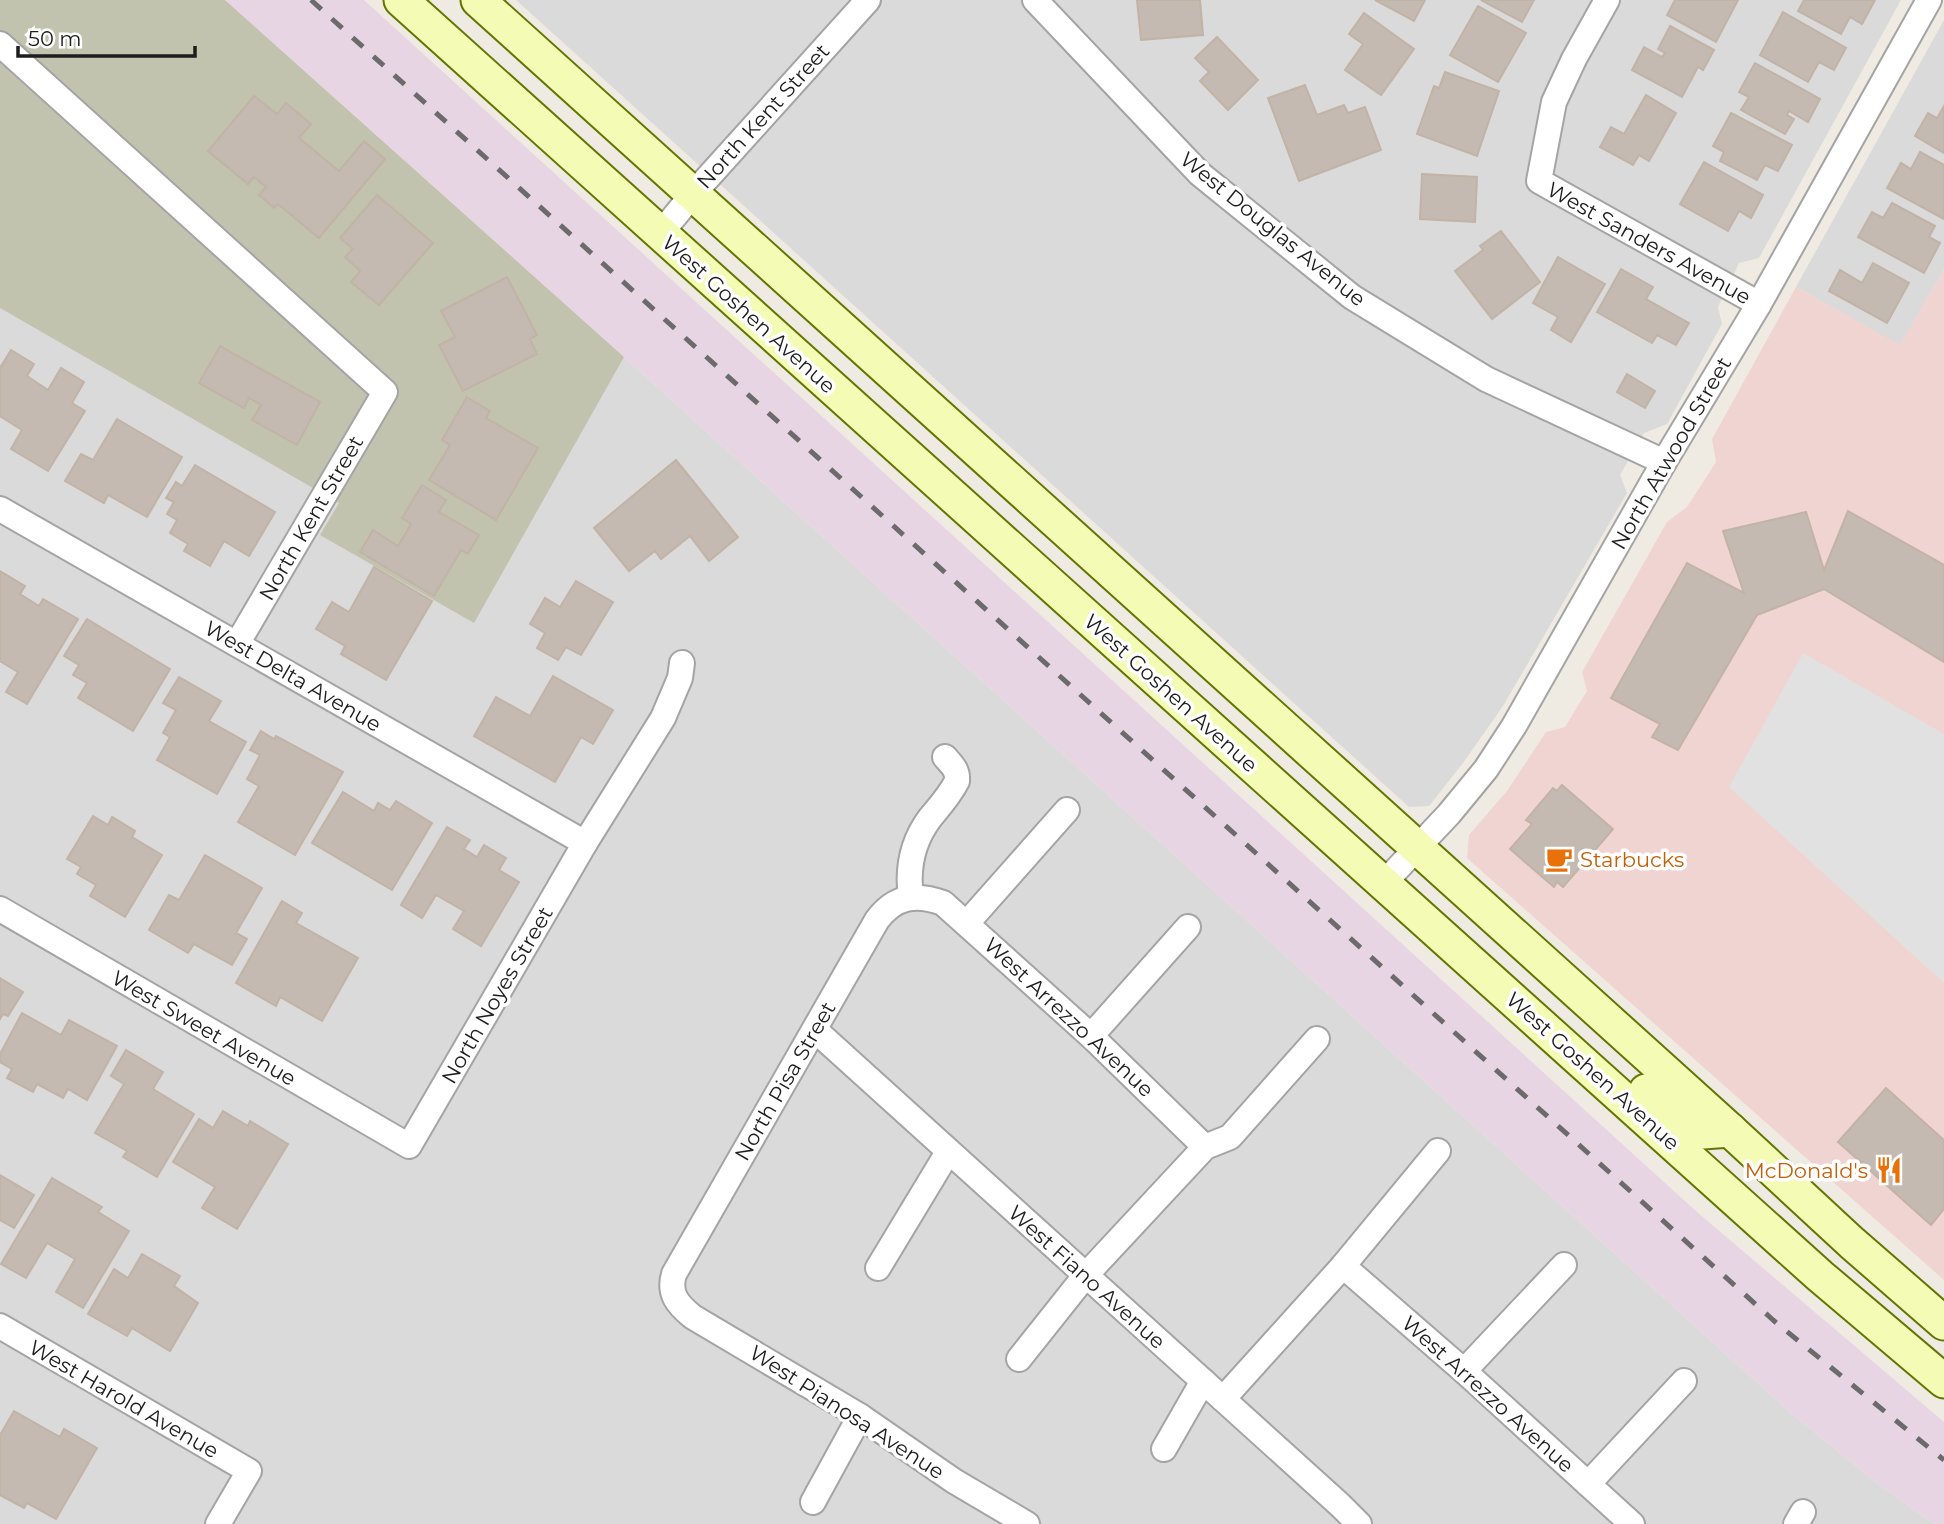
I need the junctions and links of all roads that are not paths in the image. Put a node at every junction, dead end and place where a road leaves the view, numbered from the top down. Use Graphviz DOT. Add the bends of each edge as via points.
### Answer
graph roads {
  1 [pos="401,0"];
  2 [pos="478,0"];
  3 [pos="868,0"];
  4 [pos="1035,0"];
  5 [pos="1606,0"];
  6 [pos="1929,0"];
  7 [pos="0,44"];
  8 [pos="693,194"];
  9 [pos="660,234"];
  10 [pos="1759,304"];
  11 [pos="1664,462"];
  12 [pos="0,509"];
  13 [pos="237,644"];
  14 [pos="682,663"];
  15 [pos="944,757"];
  16 [pos="1067,810"];
  17 [pos="585,843"];
  18 [pos="1417,849"];
  19 [pos="1384,884"];
  20 [pos="918,898"];
  21 [pos="0,909"];
  22 [pos="967,923"];
  23 [pos="1188,927"];
  24 [pos="1473,964"];
  25 [pos="815,1030"];
  26 [pos="1091,1036"];
  27 [pos="1317,1039"];
  28 [pos="1730,1130"];
  29 [pos="409,1146"];
  30 [pos="1205,1147"];
  31 [pos="1438,1151"];
  32 [pos="948,1153"];
  33 [pos="1564,1265"];
  34 [pos="1343,1266"];
  35 [pos="878,1268"];
  36 [pos="1085,1276"];
  37 [pos="672,1294"];
  38 [pos="1944,1323"];
  39 [pos="0,1326"];
  40 [pos="1019,1359"];
  41 [pos="1464,1371"];
  42 [pos="1203,1381"];
  43 [pos="1684,1381"];
  44 [pos="1944,1381"];
  45 [pos="1223,1399"];
  46 [pos="860,1416"];
  47 [pos="1164,1449"];
  48 [pos="1588,1485"];
  49 [pos="813,1502"];
  50 [pos="995,1516"];
  51 [pos="218,1524"];
  52 [pos="1027,1524"];
  53 [pos="1359,1524"];
  54 [pos="1632,1524"];
  1 -- 9 [label="main road, West Goshen Avenue"];
  2 -- 8 [label="main road"];
  3 -- 8 [label="street, North Kent Street"];
  4 -- 11 [label="street, West Douglas Avenue" via="1200,174 1352,297 1486,379"];
  5 -- 10 [label="street, West Sanders Avenue" via="1554,102 1539,181"];
  6 -- 10 [label="street, North Atwood Street"];
  7 -- 13 [label="street, North Kent Street" via="385,392"];
  8 -- 9 [label="street, North Kent Street"];
  8 -- 18 [label="main road"];
  9 -- 19 [label="main road, West Goshen Avenue"];
  10 -- 11 [label="street, North Atwood Street"];
  11 -- 18 [label="street, North Atwood Street" via="1514,726 1486,769"];
  12 -- 13 [label="street, West Delta Avenue"];
  13 -- 17 [label="street, West Delta Avenue"];
  14 -- 17 [label="street, North Noyes Street" via="663,718"];
  15 -- 20 [label="street" via="954,767 957,781 915,848 909,881"];
  16 -- 22 [label="street"];
  17 -- 29 [label="street, North Noyes Street"];
  18 -- 19 [label="street, North Atwood Street"];
  18 -- 28 [label="main road"];
  19 -- 24 [label="main road, West Goshen Avenue"];
  20 -- 22 [label="street, West Arrezzo Avenue" via="943,903"];
  20 -- 25 [label="street, North Pisa Street" via="886,908"];
  21 -- 29 [label="street, West Sweet Avenue"];
  22 -- 26 [label="street, West Arrezzo Avenue"];
  23 -- 26 [label="street"];
  24 -- 28 [label="main road" via="1508,969 1671,1114 1703,1132"];
  24 -- 44 [label="main road, West Goshen Avenue" via="1820,1276"];
  25 -- 32 [label="street, West Fiano Avenue"];
  25 -- 37 [label="street, North Pisa Street" via="674,1274"];
  26 -- 30 [label="street, West Arrezzo Avenue"];
  27 -- 30 [label="street" via="1230,1136"];
  28 -- 38 [label="main road"];
  30 -- 36 [label="street"];
  31 -- 34 [label="street"];
  32 -- 35 [label="street"];
  32 -- 36 [label="street, West Fiano Avenue"];
  33 -- 41 [label="street"];
  34 -- 41 [label="street, West Arrezzo Avenue"];
  34 -- 45 [label="street"];
  36 -- 40 [label="street"];
  36 -- 42 [label="street, West Fiano Avenue"];
  37 -- 46 [label="street, West Pianosa Avenue" via="693,1317"];
  39 -- 51 [label="street, West Harold Avenue" via="249,1471"];
  41 -- 48 [label="street, West Arrezzo Avenue"];
  42 -- 45 [label="street, West Fiano Avenue"];
  42 -- 47 [label="street"];
  43 -- 48 [label="street"];
  45 -- 53 [label="street, West Fiano Avenue"];
  46 -- 49 [label="street"];
  46 -- 50 [label="street, West Pianosa Avenue" via="954,1481"];
  48 -- 54 [label="street, West Arrezzo Avenue"];
  50 -- 52 [label="street, West Pianosa Avenue"];
}
